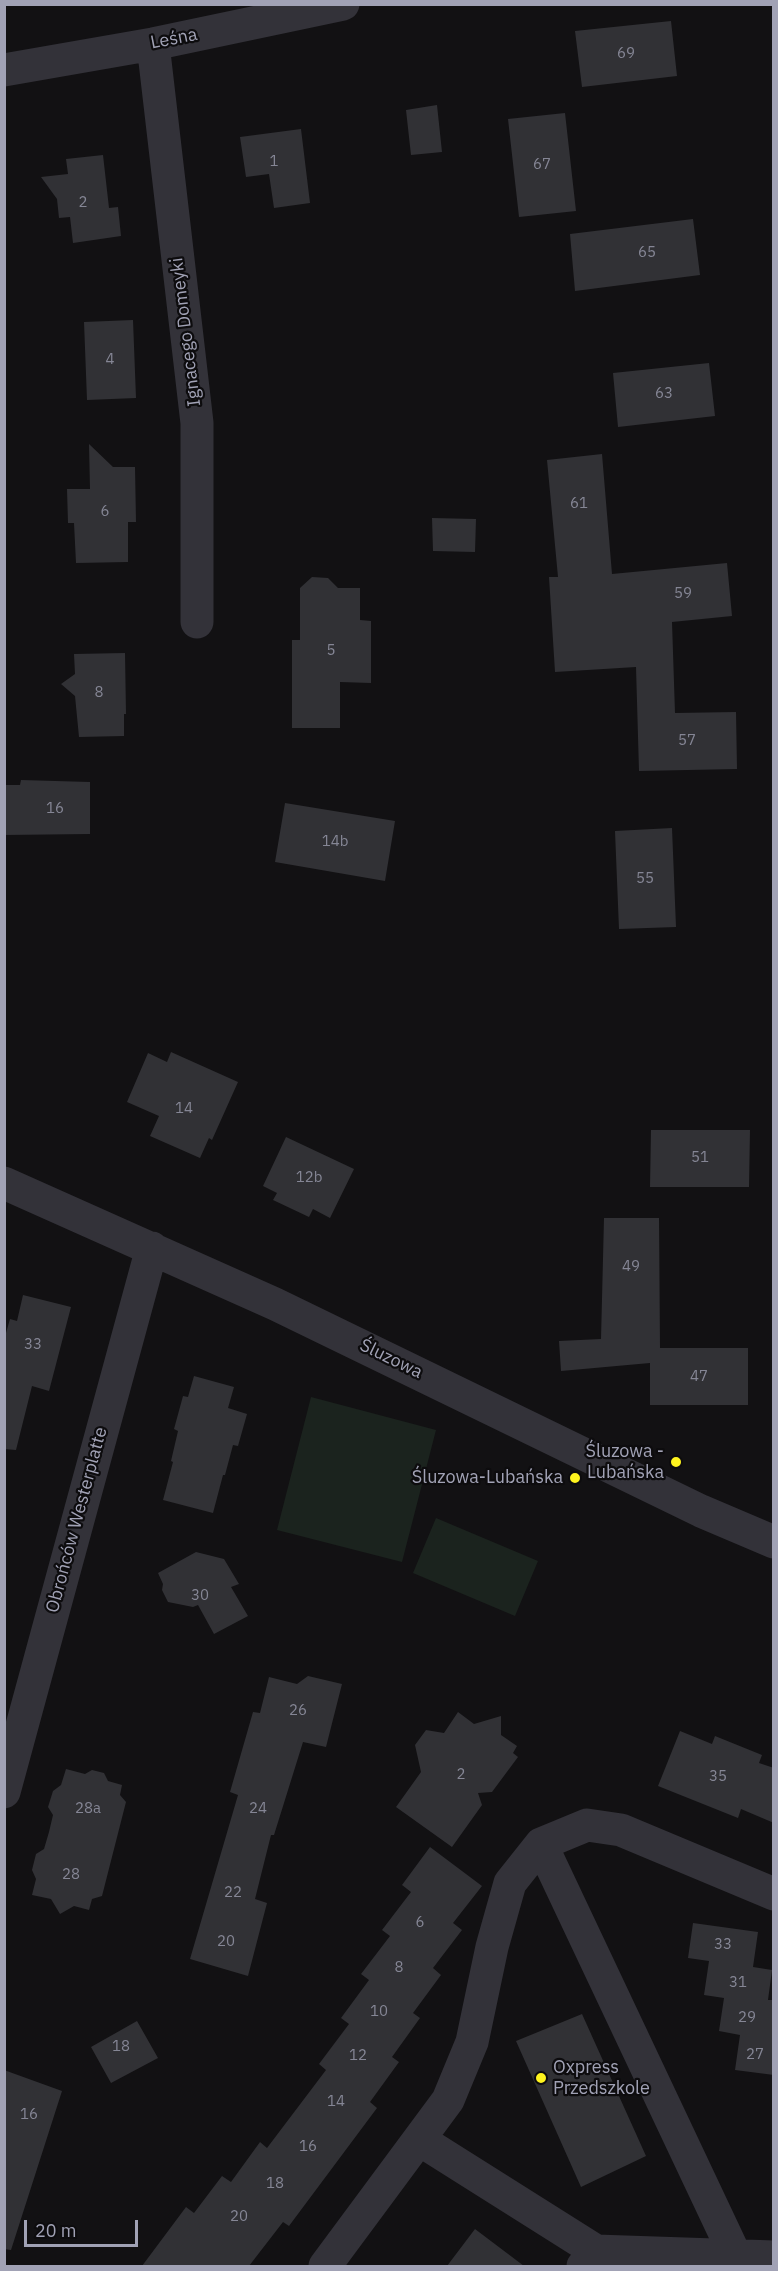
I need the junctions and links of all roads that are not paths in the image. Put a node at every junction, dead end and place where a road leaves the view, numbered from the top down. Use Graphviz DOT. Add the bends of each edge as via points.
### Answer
graph roads {
  1 [pos="343,4"];
  2 [pos="153,44"];
  3 [pos="4,70"];
  4 [pos="197,622"];
  5 [pos="4,1183"];
  6 [pos="152,1248"];
  7 [pos="774,1542"];
  8 [pos="4,1792"];
  9 [pos="541,1844"];
  10 [pos="774,1894"];
  11 [pos="420,2140"];
  12 [pos="590,2259"];
  13 [pos="760,2260"];
  14 [pos="325,2266"];
  1 -- 2 [label="street, Leśna"];
  2 -- 3 [label="street, Leśna"];
  2 -- 4 [label="street, Ignacego Domeyki" via="197,423"];
  5 -- 6 [label="street, Śluzowa"];
  6 -- 7 [label="street, Śluzowa"];
  6 -- 8 [label="street, Obrońców Westerplatte"];
  9 -- 10 [label="street" via="587,1825 621,1830"];
  9 -- 11 [label="street" via="510,1883 472,2042 448,2100"];
  9 -- 13 [label="street"];
  11 -- 12 [label="street"];
  11 -- 14 [label="street"];
  12 -- 13 [label="street"];
}
